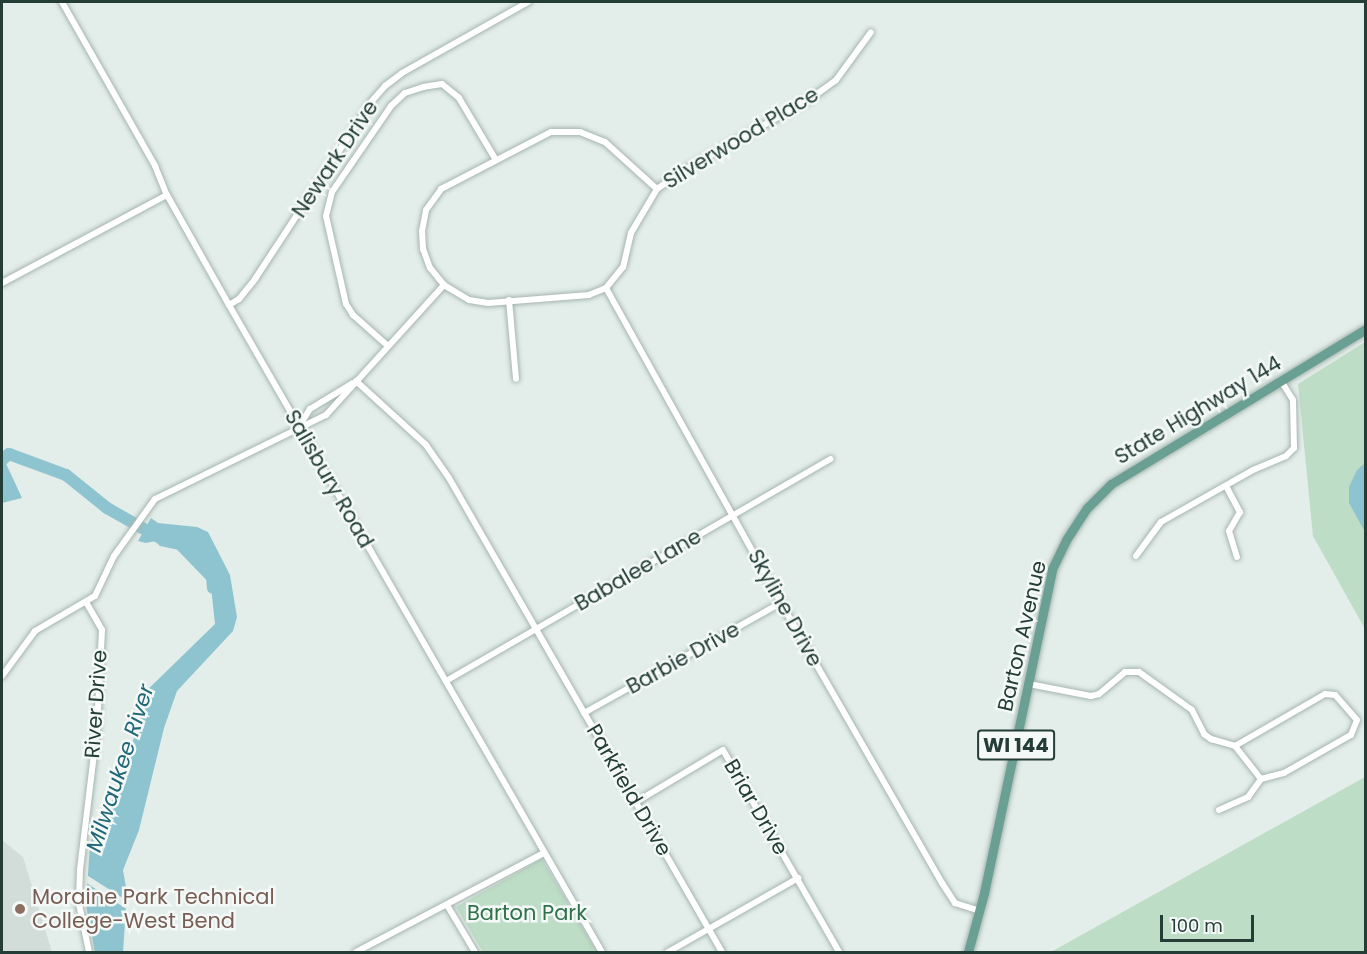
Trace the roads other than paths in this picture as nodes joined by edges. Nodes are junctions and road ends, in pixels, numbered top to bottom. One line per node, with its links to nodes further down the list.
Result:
1 (62, 2): 6 (street, Salisbury Road)
2 (528, 2): 11 (street, Newark Drive)
3 (871, 32): 5 (street, Silverwood Place)
4 (496, 160): 5 (street); 8 (street); 13 (street)
5 (657, 189): 9 (street)
6 (167, 195): 7 (street); 11 (street, Salisbury Road)
7 (2, 283)
8 (444, 285): 10 (street); 13 (street)
9 (606, 288): 10 (street); 20 (street, Skyline Drive)
10 (509, 300): 14 (street)
11 (229, 305): 17 (street, Salisbury Road)
12 (1365, 329): 16 (main road, State Highway 144 / WI 144)
13 (388, 346): 15 (street)
14 (516, 379)
15 (356, 381): 17 (street); 17 (street); 26 (street, Parkfield Drive)
16 (1281, 381): 19 (street); 21 (main road, State Highway 144 / WI 144)
17 (299, 427): 24 (street); 28 (street, Salisbury Road)
18 (831, 459): 20 (street, Babalee Lane)
19 (1226, 486): 22 (street); 23 (street)
20 (734, 515): 25 (street, Skyline Drive); 26 (street, Babalee Lane)
21 (1066, 540): 29 (main road, Barton Avenue / WI 144)
22 (1136, 556)
23 (1237, 557)
24 (86, 602): 27 (street); 40 (street, River Drive)
25 (781, 603): 30 (street, Barbie Drive); 38 (street, Skyline Drive)
26 (535, 628): 28 (street, Babalee Lane); 30 (street, Parkfield Drive)
27 (2, 676)
28 (446, 681): 35 (street, Salisbury Road)
29 (1029, 684): 31 (street); 38 (main road, Barton Avenue / WI 144)
30 (584, 713): 33 (street, Parkfield Drive)
31 (1235, 746): 32 (street); 32 (street)
32 (1260, 779): 34 (street)
33 (636, 802): 36 (street, Briar Drive); 39 (street, Parkfield Drive)
34 (1219, 810)
35 (544, 853): 37 (street); 43 (street, Salisbury Road)
36 (798, 878): 39 (street); 46 (street, Briar Drive)
37 (447, 905): 41 (street); 42 (street)
38 (980, 911): 47 (main road, Barton Avenue / WI 144)
39 (709, 930): 44 (street); 45 (street, Parkfield Drive)
40 (89, 952)
41 (356, 952)
42 (475, 952)
43 (602, 952)
44 (668, 952)
45 (722, 952)
46 (839, 952)
47 (968, 952)

